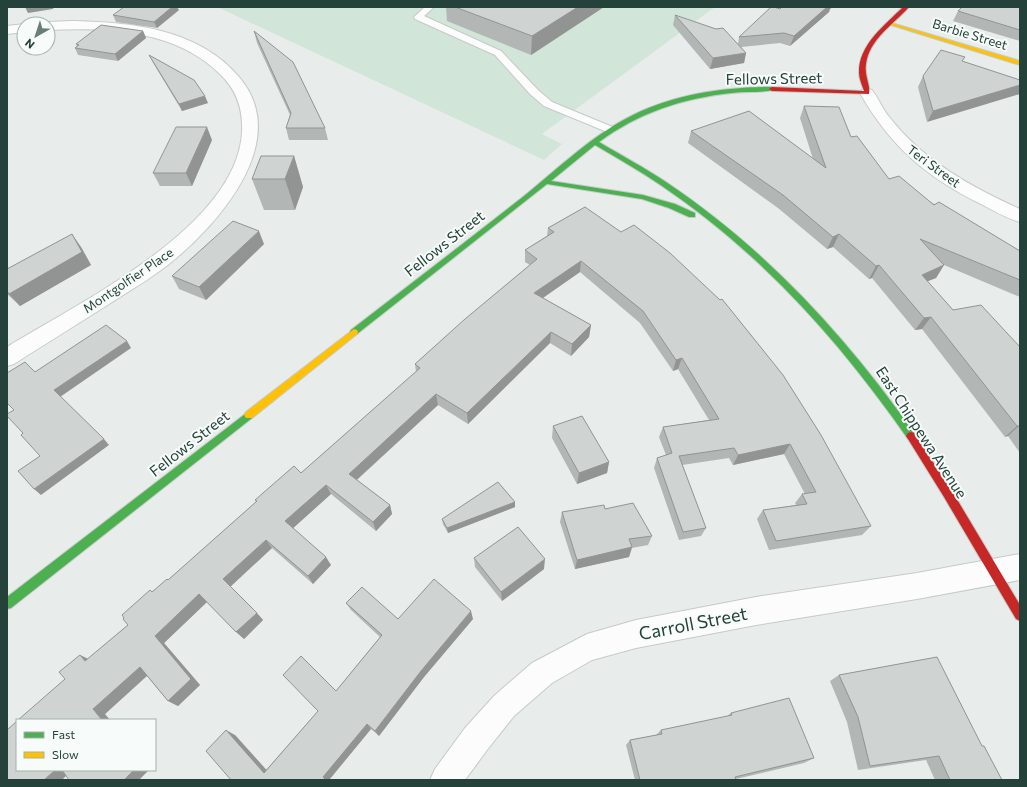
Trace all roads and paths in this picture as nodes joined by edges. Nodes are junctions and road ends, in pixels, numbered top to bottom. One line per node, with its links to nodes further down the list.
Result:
1 (430, 7): 7 (lane)
2 (906, 7): 3 (street)
3 (890, 24): 5 (street, Barbie Street); 6 (street)
4 (56, 26): 12 (street, Montgolfier Place)
5 (1020, 63)
6 (867, 93): 7 (street, Fellows Street); 10 (street, Teri Street)
7 (611, 130): 8 (street, Fellows Street)
8 (594, 142): 9 (street, Fellows Street); 11 (street, East Chippewa Avenue)
9 (546, 182): 11 (street, East Chippewa Avenue); 15 (street, Fellows Street)
10 (1020, 216)
11 (727, 232): 14 (street, East Chippewa Avenue)
12 (7, 358)
13 (1020, 567): 14 (street, Carroll Street)
14 (993, 572): 16 (street, East Chippewa Avenue); 17 (street, Carroll Street)
15 (7, 604)
16 (1020, 616)
17 (446, 780)

